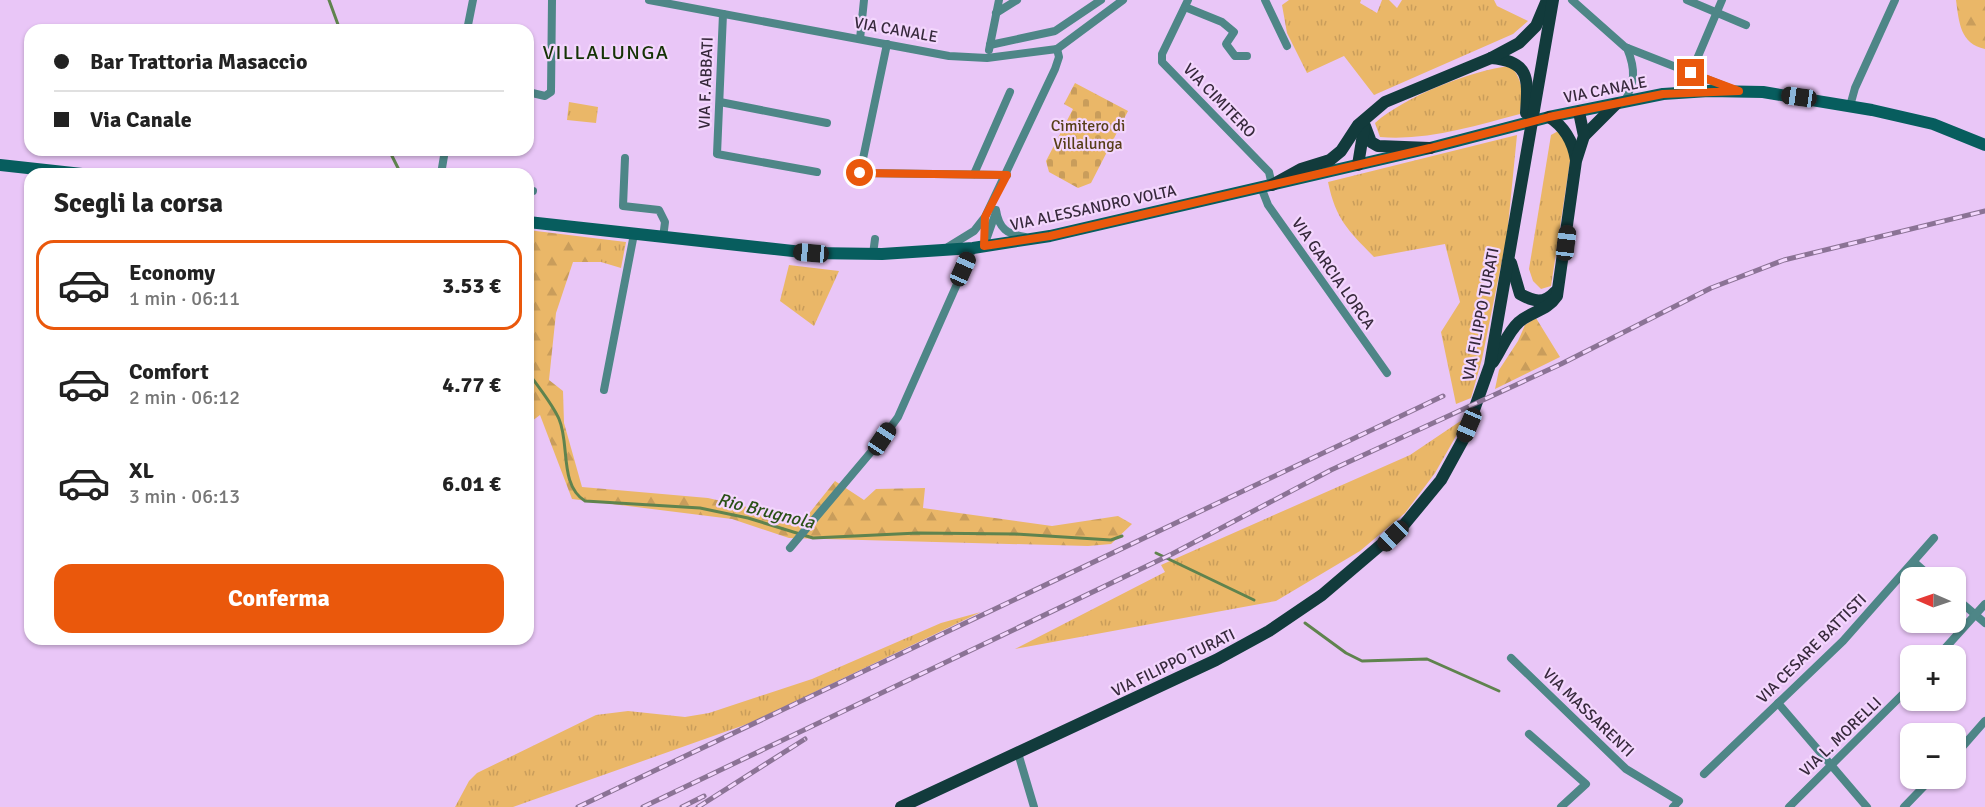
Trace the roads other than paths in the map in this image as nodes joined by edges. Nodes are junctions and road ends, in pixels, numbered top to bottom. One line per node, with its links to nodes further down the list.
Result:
1 (473, 0): 21 (street)
2 (552, 0): 37 (street)
3 (649, 0): 17 (street, VIA CANALE)
4 (864, 0): 23 (street)
5 (999, 0): 18 (street)
6 (1017, 0): 18 (street)
7 (1101, 0): 25 (street)
8 (1123, 0): 28 (street, VIA CANALE)
9 (1265, 0): 26 (street)
10 (1547, 0): 31 (main road)
11 (1553, 0): 48 (main road, VIA FILIPPO TURATI)
12 (1687, 0): 19 (street)
13 (1722, 0): 19 (street)
14 (1895, 0): 40 (street)
15 (1186, 3): 29 (street); 58 (street, VIA CIMITERO)
16 (1575, 3): 27 (street, VIA CANALE)
17 (688, 4): 20 (street, VIA CANALE)
18 (996, 13): 25 (street)
19 (1716, 13): 22 (street); 34 (street)
20 (723, 14): 23 (street, VIA CANALE); 38 (street, VIA F. ABBATI)
21 (468, 24)
22 (1746, 25)
23 (860, 39): 24 (street, VIA CANALE)
24 (887, 44): 30 (street, VIA CANALE); 56 (street)
25 (990, 45): 30 (street)
26 (1287, 46)
27 (1627, 48): 32 (street, VIA CANALE); 33 (street)
28 (1057, 49): 30 (street, VIA CANALE); 57 (street)
29 (1247, 56)
30 (987, 58)
31 (1491, 58): 44 (main road); 48 (main road)
32 (1650, 59): 33 (street); 34 (street, VIA CANALE)
33 (1635, 69): 39 (street)
34 (1691, 73): 35 (street, VIA CANALE)
35 (1739, 91): 39 (main road, VIA CANALE); 40 (main road, VIA CANALE)
36 (1010, 92): 56 (street)
37 (534, 93)
38 (720, 102): 43 (street); 55 (street, VIA F. ABBATI)
39 (1620, 104): 41 (main road, VIA CANALE); 45 (main road)
40 (1850, 106): 46 (main road, VIA CANALE)
41 (1579, 112): 42 (main road, VIA CANALE); 45 (main road); 47 (main road)
42 (1549, 117): 47 (main road); 49 (main road, VIA ALESSANDRO VOLTA)
43 (827, 123)
44 (1359, 130): 49 (main road); 53 (main road); 58 (main road)
45 (1584, 136): 51 (main road)
46 (1985, 145)
47 (1574, 146): 51 (main road)
48 (1527, 147): 70 (main road, VIA FILIPPO TURATI)
49 (1430, 148): 53 (main road, VIA ALESSANDRO VOLTA)
50 (626, 158): 65 (street)
51 (1576, 161): 71 (main road)
52 (0, 165): 54 (main road)
53 (1358, 165): 58 (main road, VIA ALESSANDRO VOLTA)
54 (27, 168)
55 (817, 172)
56 (974, 174): 57 (street)
57 (1007, 175): 59 (street)
58 (1266, 186): 64 (main road, VIA ALESSANDRO VOLTA); 73 (street, VIA GARCIA LORCA)
59 (997, 197): 60 (street); 61 (street)
60 (996, 210): 64 (street); 67 (street)
61 (985, 217): 67 (street); 68 (street)
62 (534, 223): 63 (main road, VIA ALESSANDRO VOLTA)
63 (634, 234): 65 (main road, VIA ALESSANDRO VOLTA); 74 (street)
64 (1050, 236): 67 (main road, VIA ALESSANDRO VOLTA)
65 (663, 237): 69 (main road, VIA ALESSANDRO VOLTA)
66 (875, 239): 69 (street)
67 (978, 247): 68 (main road, VIA ALESSANDRO VOLTA); 76 (street)
68 (941, 251): 69 (main road, VIA ALESSANDRO VOLTA)
69 (873, 254)
70 (1509, 254): 71 (main road); 72 (main road, VIA FILIPPO TURATI)
71 (1560, 286): 72 (main road)
72 (1490, 365): 90 (main road, VIA FILIPPO TURATI)
73 (1388, 373)
74 (604, 390)
75 (1934, 538): 77 (street, VIA CESARE BATTISTI)
76 (790, 548)
77 (1914, 562): 78 (street); 86 (street, VIA CESARE BATTISTI)
78 (1920, 567)
79 (1985, 604): 81 (street)
80 (1966, 606): 81 (street)
81 (1976, 614): 82 (street); 83 (street)
82 (1985, 623)
83 (1948, 645)
84 (1511, 658): 94 (street, VIA MASSARENTI)
85 (1900, 697): 91 (street, VIA L. MORELLI)
86 (1778, 703): 91 (street); 92 (street, VIA CESARE BATTISTI)
87 (1985, 721): 89 (street)
88 (1529, 734): 97 (street)
89 (1966, 743)
90 (1018, 753): 95 (main road, VIA FILIPPO TURATI); 96 (street)
91 (1830, 766): 98 (street, VIA L. MORELLI); 99 (street)
92 (1704, 774)
93 (1921, 789): 100 (street)
94 (1676, 804)
95 (901, 807)
96 (1034, 807)
97 (1561, 807)
98 (1789, 807)
99 (1867, 807)
100 (1904, 807)

